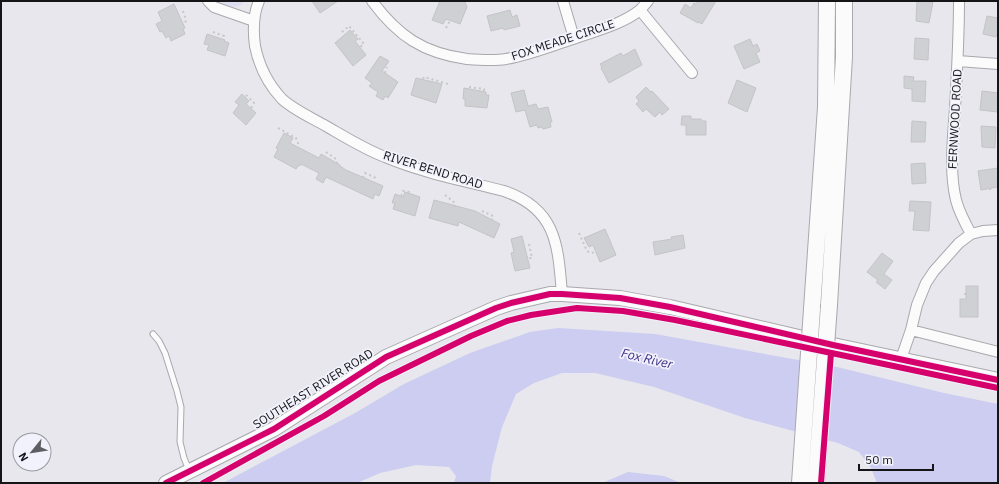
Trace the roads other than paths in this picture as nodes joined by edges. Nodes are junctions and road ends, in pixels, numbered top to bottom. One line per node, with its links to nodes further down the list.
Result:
1 (208, 1): 10 (street)
2 (259, 1): 10 (street, RIVER BEND ROAD)
3 (372, 1): 11 (street, FOX MEADE CIRCLE)
4 (563, 1): 11 (street)
5 (648, 1): 9 (street, FOX MEADE CIRCLE)
6 (827, 1): 25 (main road, bridge)
7 (844, 1): 26 (main road, bridge)
8 (959, 1): 12 (street, FERNWOOD ROAD)
9 (640, 10): 11 (street, FOX MEADE CIRCLE); 14 (street)
10 (254, 21): 17 (street, RIVER BEND ROAD)
11 (574, 38)
12 (958, 61): 13 (street); 16 (street, FERNWOOD ROAD)
13 (998, 64)
14 (692, 73)
15 (998, 230): 16 (street)
16 (971, 234): 18 (street)
17 (562, 294): 21 (street, SOUTHEAST RIVER ROAD); 23 (street, SOUTHEAST RIVER ROAD)
18 (911, 330): 20 (street); 21 (street)
19 (153, 334): 23 (lane)
20 (998, 352)
21 (901, 359): 22 (street, SOUTHEAST RIVER ROAD)
22 (998, 380)
23 (189, 471): 24 (street, SOUTHEAST RIVER ROAD)
24 (166, 483)
25 (800, 483)
26 (816, 483)

